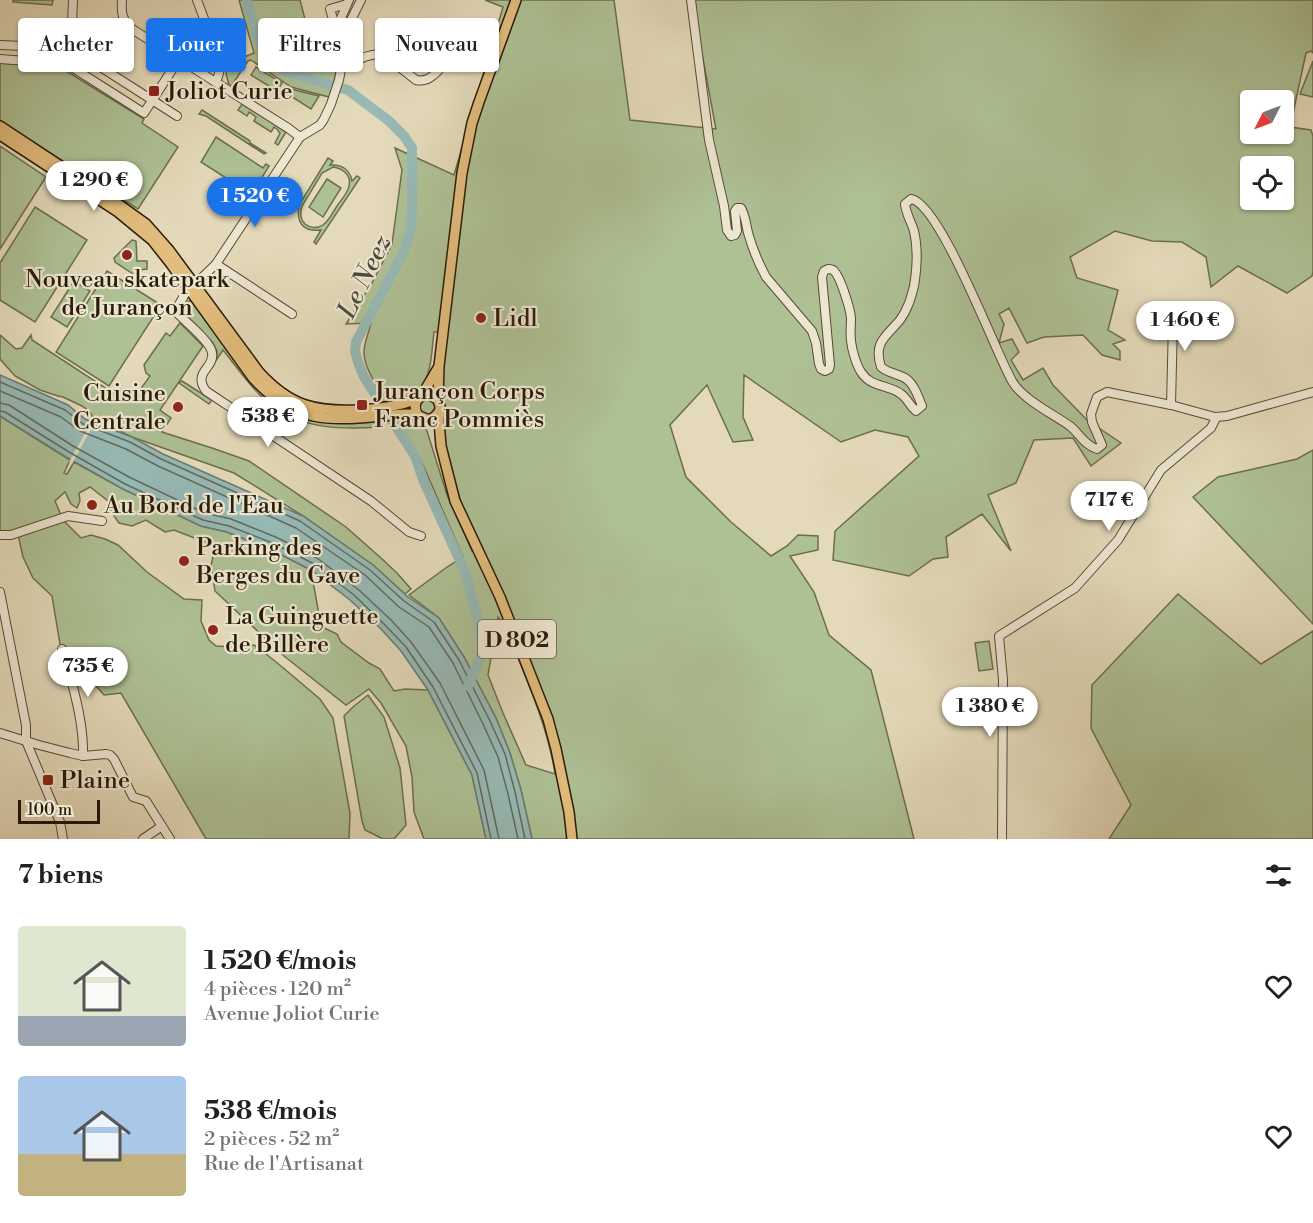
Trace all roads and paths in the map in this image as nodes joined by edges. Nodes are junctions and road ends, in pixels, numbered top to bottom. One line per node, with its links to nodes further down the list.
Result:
1 (73, 0): 8 (street)
2 (122, 0): 12 (street)
3 (197, 0): 24 (street)
4 (361, 0): 11 (street)
5 (516, 0): 34 (main road)
6 (691, 0): 38 (street)
7 (348, 2): 9 (street); 10 (street)
8 (72, 18)
9 (333, 18)
10 (341, 18)
11 (352, 18)
12 (146, 38)
13 (0, 45): 14 (street)
14 (18, 46)
15 (0, 59): 16 (street)
16 (18, 60)
17 (80, 72): 25 (street)
18 (108, 72): 25 (street)
19 (171, 72): 25 (street)
20 (199, 72): 24 (street)
21 (340, 72): 29 (street)
22 (406, 72): 23 (street)
23 (437, 72)
24 (215, 82): 29 (street)
25 (152, 101): 26 (street)
26 (177, 116)
27 (0, 126): 31 (main road)
28 (0, 135): 31 (main road)
29 (300, 137): 30 (street)
30 (216, 264): 31 (street); 33 (street)
31 (192, 287): 39 (main road); 46 (street)
32 (1165, 311): 38 (street)
33 (292, 314)
34 (439, 366): 36 (main road); 37 (main road)
35 (1313, 392): 42 (street)
36 (420, 397): 37 (main road); 39 (main road); 41 (main road)
37 (438, 400): 40 (main road)
38 (1171, 405): 42 (street)
39 (396, 410): 41 (main road)
40 (438, 413): 41 (main road); 43 (main road, D 802)
41 (422, 417): 43 (main road, D 802)
42 (1215, 417): 57 (street)
43 (441, 446): 56 (main road, D 802)
44 (102, 521): 45 (street)
45 (0, 535)
46 (421, 536)
47 (0, 592): 50 (street)
48 (62, 649): 51 (street)
49 (0, 733): 50 (street)
50 (26, 741): 51 (street); 53 (street)
51 (83, 756): 52 (street)
52 (162, 826): 54 (street); 55 (street)
53 (63, 839)
54 (143, 839)
55 (170, 839)
56 (572, 839)
57 (1002, 839)

